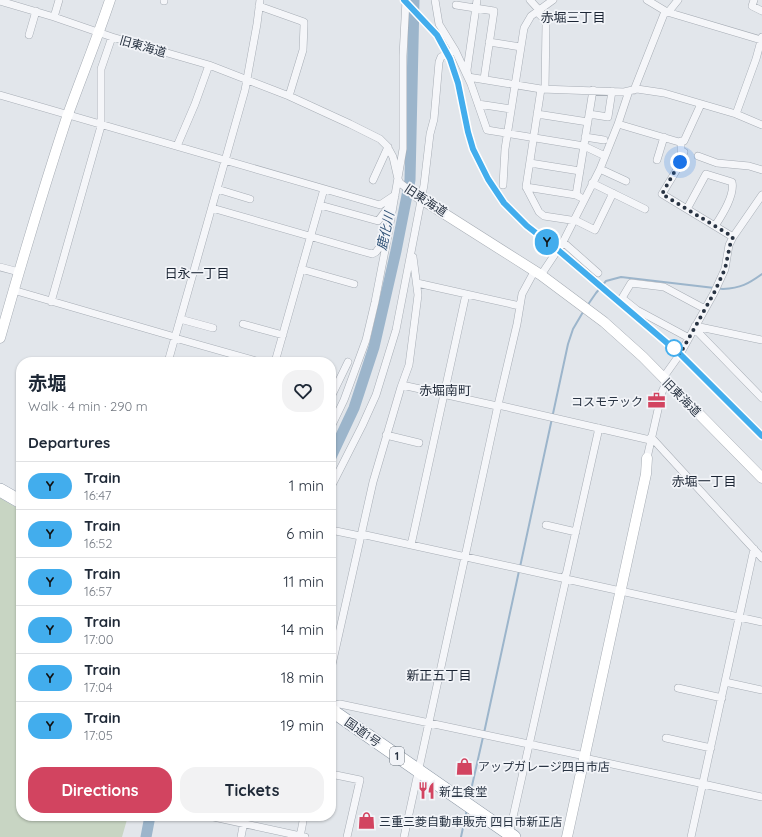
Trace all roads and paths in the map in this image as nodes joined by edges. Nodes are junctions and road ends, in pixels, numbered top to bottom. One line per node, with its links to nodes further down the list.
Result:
1 (59, 0): 18 (street)
2 (110, 0): 19 (street)
3 (406, 0): 65 (street)
4 (435, 0): 25 (street)
5 (530, 0): 15 (street)
6 (553, 0): 15 (street)
7 (646, 0): 17 (street)
8 (678, 0): 17 (street)
9 (754, 0): 16 (street)
10 (0, 1): 14 (street, 旧東海道)
11 (259, 3): 28 (street); 36 (street)
12 (477, 4): 13 (street); 23 (street); 27 (street)
13 (456, 5)
14 (36, 11): 18 (street, 旧東海道); 20 (street)
15 (538, 11): 24 (street); 31 (street)
16 (762, 11)
17 (667, 12): 22 (street); 34 (street)
18 (54, 16): 19 (street, 旧東海道)
19 (99, 32): 21 (street, 旧東海道); 42 (street)
20 (29, 35)
21 (112, 37): 26 (street, 旧東海道); 44 (street)
22 (761, 38): 41 (street)
23 (489, 42): 24 (street); 29 (street)
24 (521, 47): 30 (street)
25 (455, 50): 27 (street); 76 (street)
26 (209, 65): 28 (street, 旧東海道); 53 (street)
27 (468, 77): 29 (street); 37 (street)
28 (247, 79): 36 (street, 旧東海道); 58 (street)
29 (484, 79): 30 (street)
30 (515, 84): 31 (street); 39 (street)
31 (543, 89): 32 (street); 40 (street)
32 (593, 90): 33 (street); 43 (street)
33 (612, 91): 34 (street); 43 (street)
34 (631, 91): 38 (street); 45 (street)
35 (0, 95): 42 (street)
36 (289, 96): 55 (street, 旧東海道)
37 (478, 104): 39 (street); 47 (street)
38 (701, 104): 41 (street); 52 (street)
39 (511, 109): 47 (street)
40 (537, 114): 43 (street); 50 (street)
41 (736, 114): 46 (street)
42 (68, 115): 44 (street); 92 (street)
43 (588, 118): 48 (street)
44 (101, 124): 53 (street); 99 (street)
45 (618, 124): 49 (street); 56 (street)
46 (762, 125)
47 (508, 133): 50 (street); 68 (street)
48 (585, 137): 51 (street); 54 (street)
49 (664, 137): 52 (street); 59 (street)
50 (533, 138): 54 (street); 60 (street)
51 (604, 140)
52 (681, 141): 82 (street)
53 (177, 146): 58 (street)
54 (584, 146): 56 (street); 63 (street)
55 (388, 148): 64 (street); 65 (street, 旧東海道)
56 (605, 156): 61 (street)
57 (698, 156): 62 (street)
58 (225, 160): 70 (street); 71 (street)
59 (657, 160)
60 (530, 163): 63 (street); 69 (street)
61 (600, 169): 66 (street); 67 (street)
62 (762, 170)
63 (580, 171): 73 (street)
64 (373, 180)
65 (399, 181): 75 (street); 76 (street, 旧東海道)
66 (626, 181)
67 (592, 183): 72 (street); 78 (street)
68 (503, 186)
69 (526, 187): 73 (street); 83 (street)
70 (217, 189): 77 (street); 80 (street)
71 (324, 189): 75 (street); 79 (street)
72 (613, 193): 81 (street); 83 (street)
73 (576, 195): 78 (street)
74 (762, 195): 87 (street)
75 (395, 197): 79 (street); 85 (street)
76 (420, 197): 89 (street); 93 (street, 旧東海道)
77 (250, 199)
78 (584, 199): 83 (street)
79 (320, 205): 86 (street)
80 (212, 208): 86 (street); 102 (street)
81 (645, 209)
82 (687, 209): 84 (street); 84 (street)
83 (573, 220): 88 (street)
84 (715, 226): 87 (street)
85 (388, 235): 86 (street); 121 (street)
86 (311, 237): 91 (street)
87 (733, 237): 101 (street)
88 (562, 242): 93 (street); 94 (street)
89 (411, 254): 95 (street); 127 (street)
90 (0, 267): 92 (street)
91 (301, 269): 96 (street); 106 (street)
92 (19, 272): 97 (street)
93 (538, 272): 100 (street); 115 (street, 旧東海道)
94 (598, 274)
95 (417, 283): 98 (street); 117 (street)
96 (354, 284)
97 (14, 290): 99 (street); 107 (street)
98 (466, 294): 100 (street); 118 (street)
99 (52, 302): 108 (street)
100 (520, 306): 120 (street)
101 (705, 309): 104 (street); 109 (street)
102 (180, 319): 105 (street); 108 (street)
103 (243, 324): 106 (street)
104 (694, 327): 109 (street); 110 (street); 119 (street)
105 (213, 328)
106 (283, 336): 113 (street)
107 (0, 338)
108 (175, 338): 111 (street); 112 (street)
109 (689, 338): 115 (street)
110 (762, 340)
111 (169, 357)
112 (242, 357)
113 (277, 357)
114 (348, 362): 116 (street)
115 (665, 379): 124 (street); 128 (street, 旧東海道)
116 (336, 380)
117 (402, 385): 118 (street); 123 (street)
118 (444, 394): 120 (street); 135 (street)
119 (762, 398)
120 (498, 406): 122 (street); 137 (street)
121 (336, 417)
122 (599, 428): 124 (street); 133 (street)
123 (386, 435): 125 (street); 134 (street)
124 (651, 438): 126 (street); 136 (street)
125 (419, 442)
126 (647, 458): 140 (street)
127 (336, 477)
128 (762, 478)
129 (0, 490): 130 (highway)
130 (16, 499)
131 (546, 525): 133 (street)
132 (336, 531): 134 (street)
133 (576, 532): 139 (street)
134 (361, 535): 135 (street); 143 (street)
135 (411, 545): 137 (street)
136 (754, 549): 138 (street); 141 (street)
137 (465, 556): 139 (street); 150 (street)
138 (762, 558)
139 (565, 578): 140 (street); 152 (street)
140 (621, 591): 141 (street); 154 (street)
141 (739, 616): 142 (street); 144 (street)
142 (762, 622)
143 (336, 647)
144 (725, 682): 146 (street); 147 (street)
145 (678, 688): 147 (street)
146 (762, 690)
147 (722, 698): 153 (street)
148 (336, 705): 150 (street)
149 (336, 713): 155 (highway, 国道1号 / 1)
150 (428, 723): 152 (street); 155 (street)
151 (666, 738): 153 (street)
152 (530, 745): 154 (street); 162 (street)
153 (711, 748): 157 (street)
154 (585, 757): 157 (street); 167 (street)
155 (418, 770): 162 (highway, 国道1号 / 1); 166 (street)
156 (336, 775): 165 (street)
157 (703, 784): 158 (street); 168 (street)
158 (762, 797)
159 (244, 821): 163 (street)
160 (247, 821): 164 (street)
161 (304, 821): 164 (street)
162 (511, 835)
163 (241, 837)
164 (302, 837)
165 (347, 837)
166 (404, 837)
167 (567, 837)
168 (691, 837)

